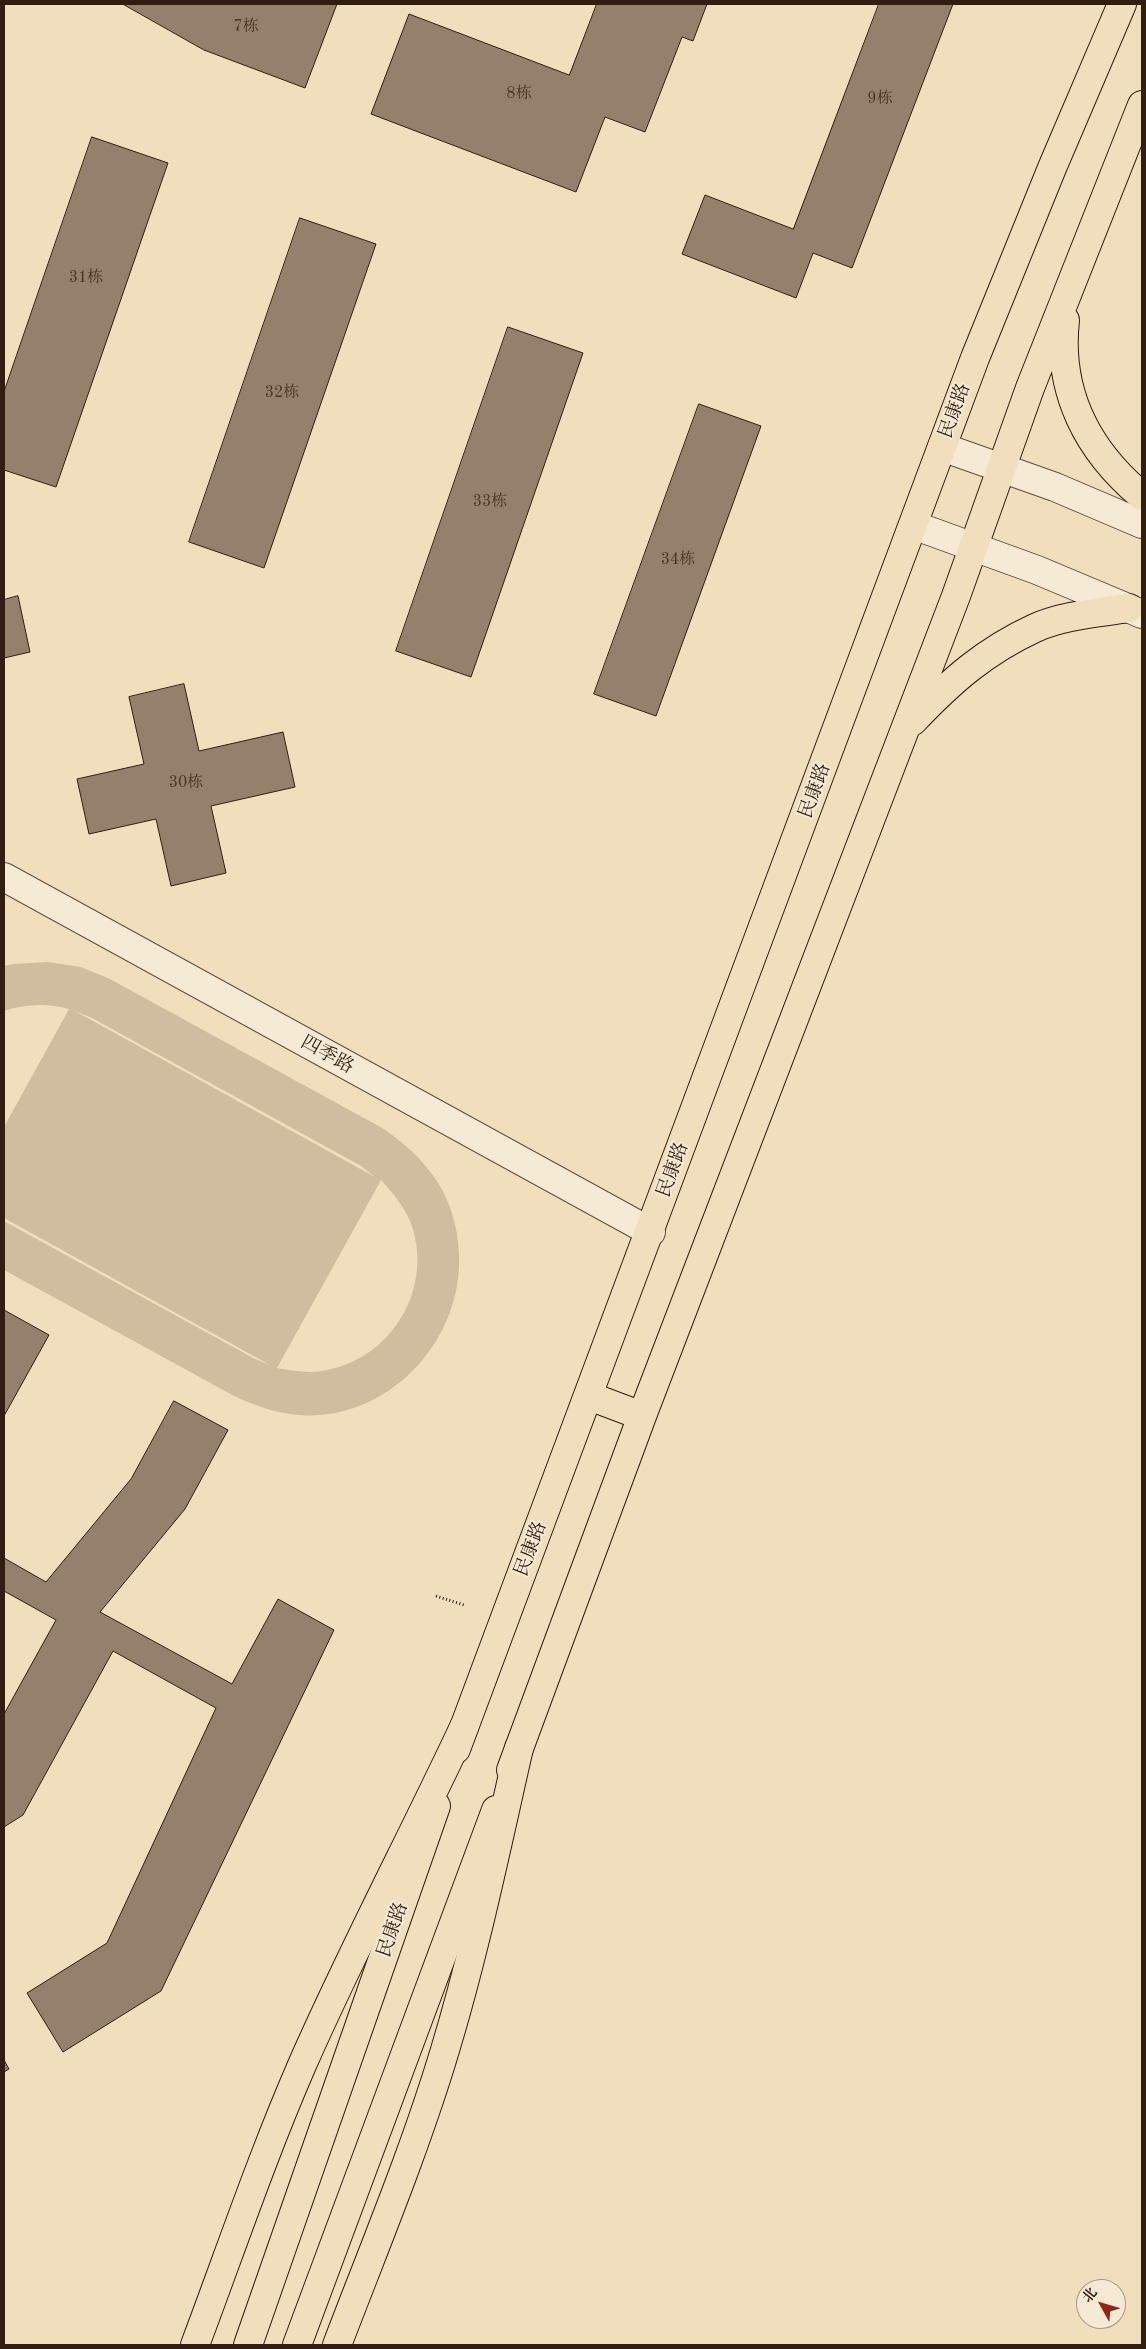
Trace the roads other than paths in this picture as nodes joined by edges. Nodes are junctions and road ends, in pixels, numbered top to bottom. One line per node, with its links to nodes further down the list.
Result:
1 (1122, 4): 4 (main road, 民康路)
2 (1142, 106): 3 (main road)
3 (1068, 293): 5 (main road); 6 (main road)
4 (942, 447): 5 (street); 8 (main road, 民康路)
5 (1002, 466): 7 (street); 9 (main road)
6 (1142, 496)
7 (1142, 524)
8 (913, 525): 9 (street); 13 (main road, 民康路)
9 (974, 546): 10 (street); 11 (main road)
10 (1136, 611): 11 (main road)
11 (905, 729): 15 (main road)
12 (4, 877): 13 (street, 四季路)
13 (651, 1232): 14 (main road, 民康路)
14 (589, 1396): 15 (main road); 16 (main road, 民康路)
15 (642, 1416): 17 (main road)
16 (464, 1727): 18 (main road); 19 (main road, 民康路)
17 (519, 1748): 20 (main road); 21 (main road)
18 (195, 2345)
19 (248, 2345)
20 (297, 2345)
21 (337, 2345)

